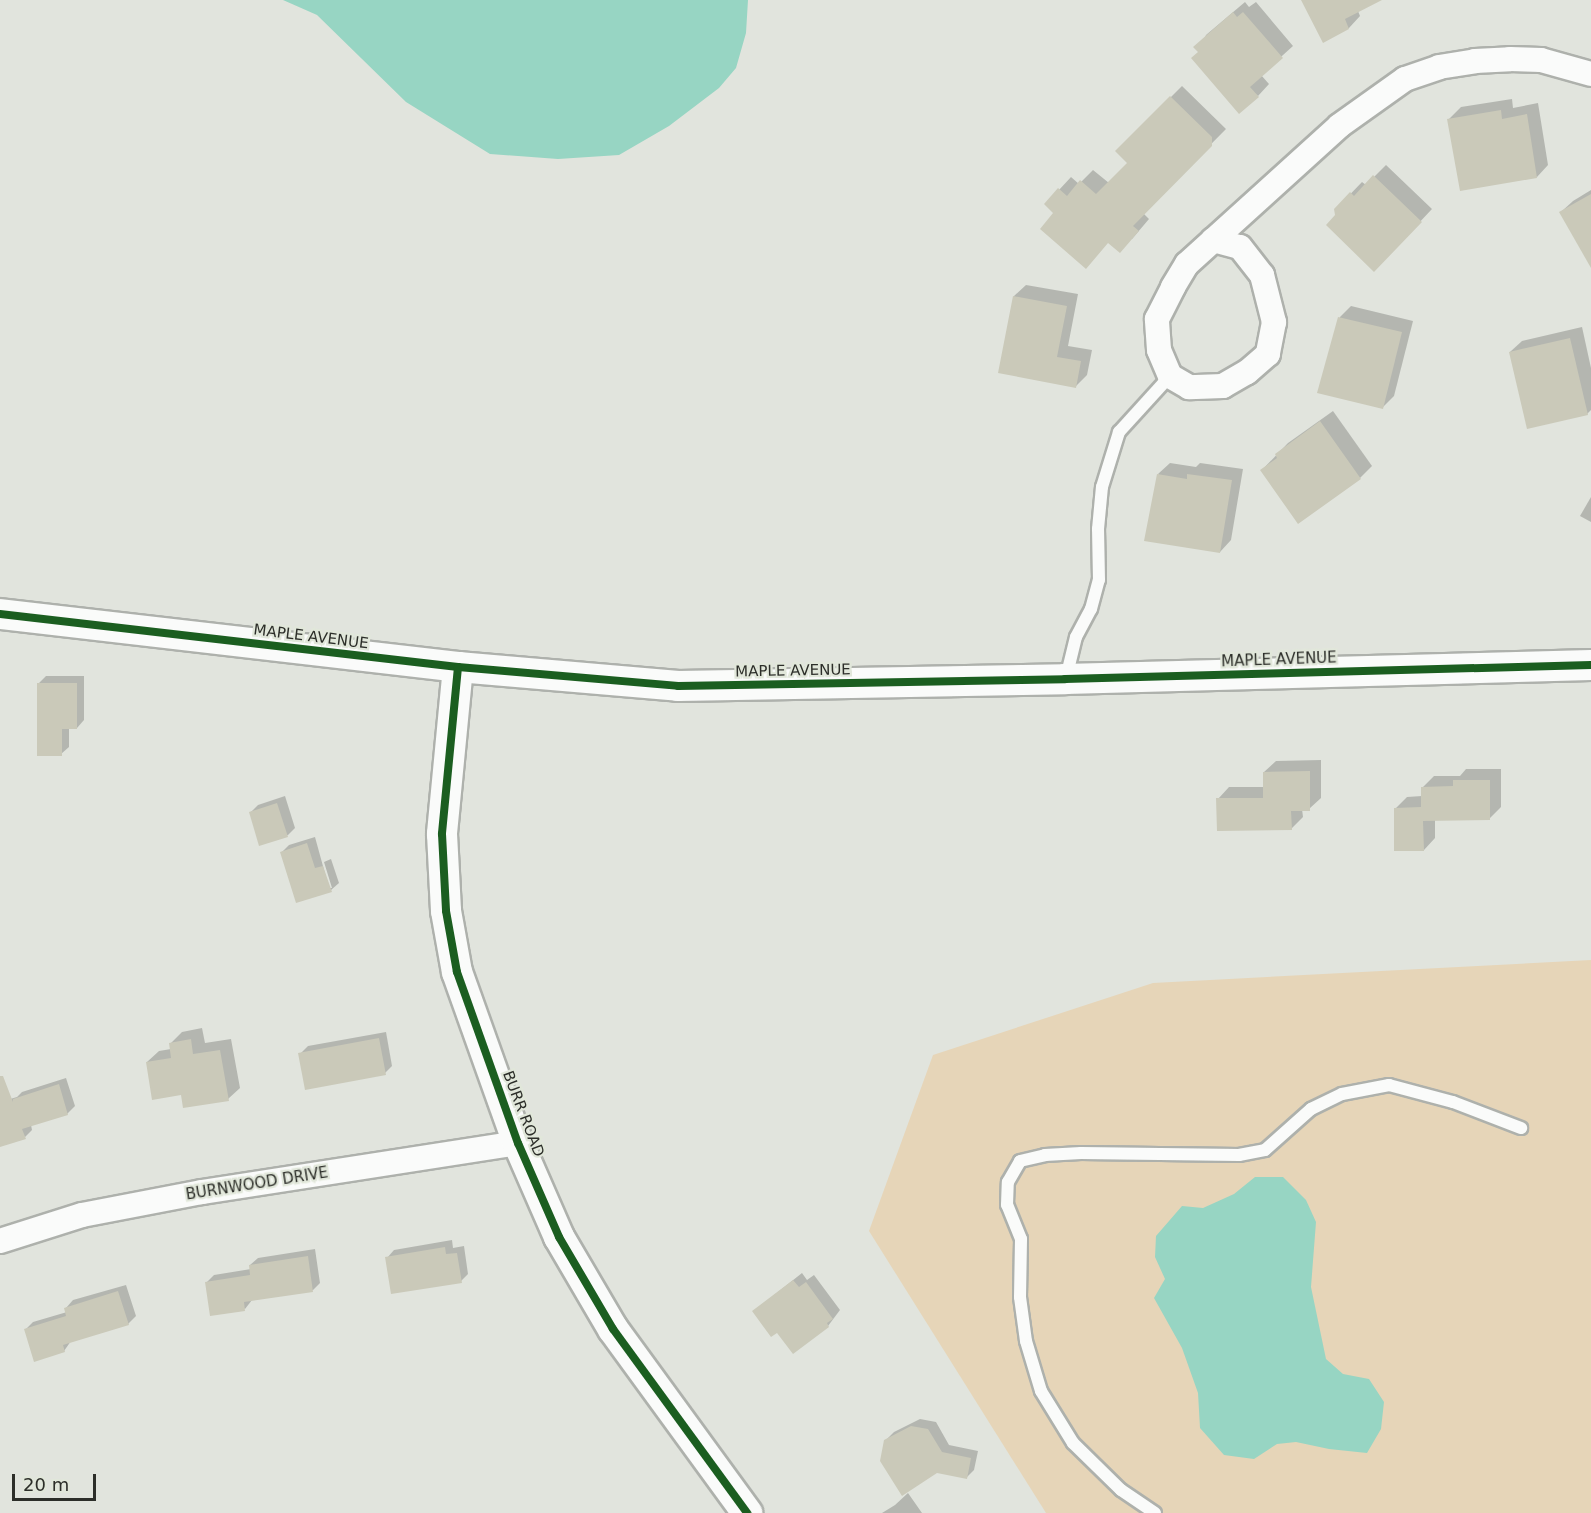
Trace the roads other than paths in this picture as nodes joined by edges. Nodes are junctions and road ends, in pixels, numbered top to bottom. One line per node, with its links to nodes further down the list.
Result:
1 (1591, 74): 2 (street)
2 (1213, 240): 3 (street); 3 (street)
3 (1170, 376): 7 (lane)
4 (0, 614): 6 (street, MAPLE AVENUE)
5 (1591, 665): 7 (street, MAPLE AVENUE)
6 (458, 667): 7 (street, MAPLE AVENUE); 9 (street, BURR ROAD)
7 (1065, 680)
8 (1521, 1128): 12 (lane)
9 (518, 1143): 10 (street, BURNWOOD DRIVE); 11 (street, BURR ROAD)
10 (0, 1241)
11 (747, 1513)
12 (1155, 1513)

